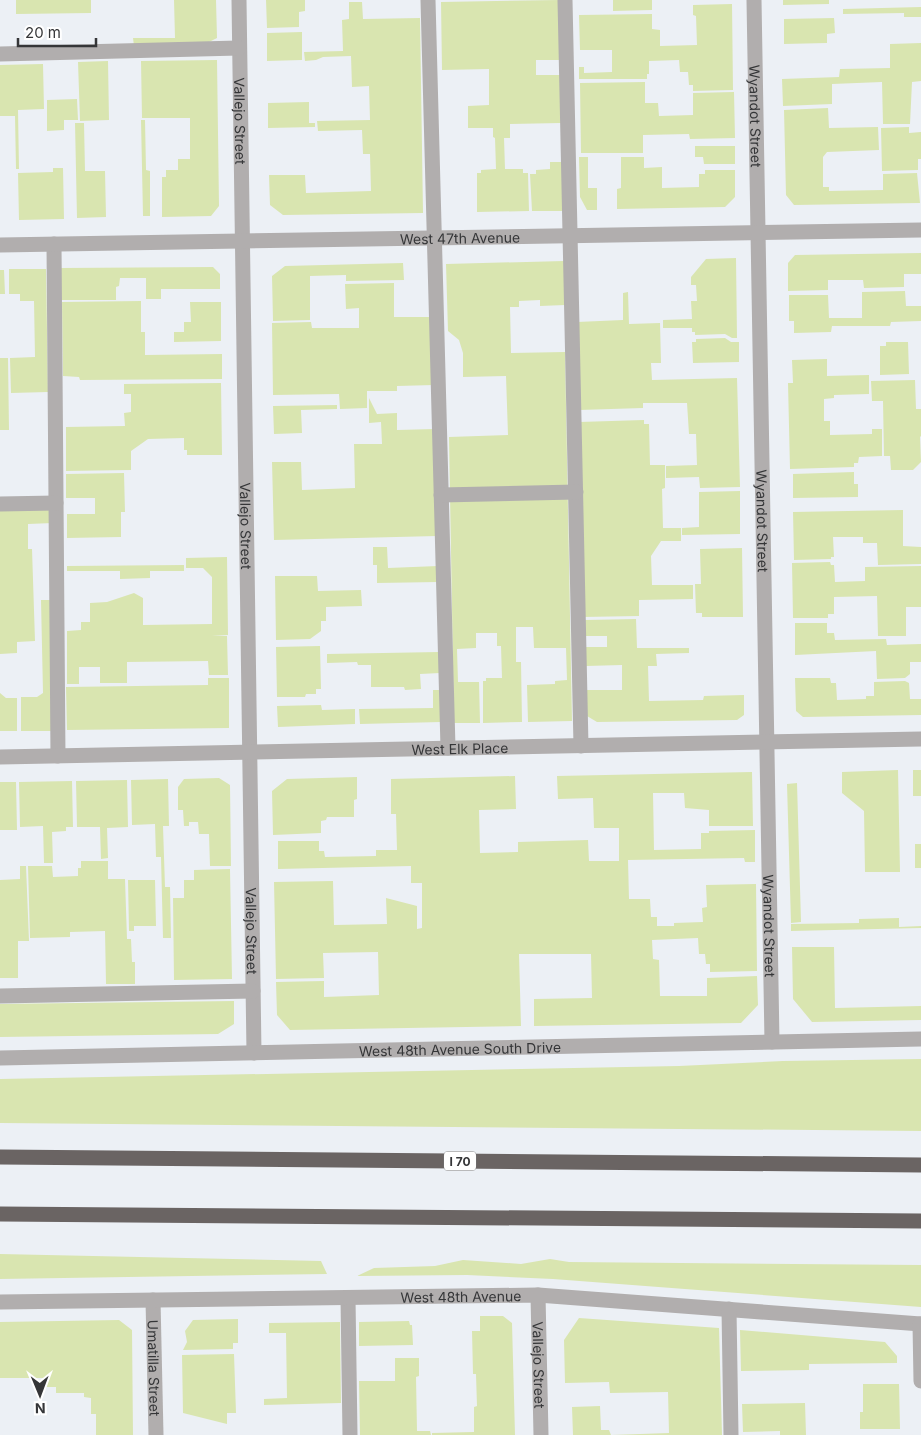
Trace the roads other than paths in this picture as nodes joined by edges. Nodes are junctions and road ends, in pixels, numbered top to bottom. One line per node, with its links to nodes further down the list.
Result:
1 (238, 0): 5 (street, Vallejo Street)
2 (428, 0): 10 (street)
3 (565, 0): 9 (street)
4 (754, 0): 8 (street, Wyandot Street)
5 (239, 48): 6 (street); 11 (street, Vallejo Street)
6 (0, 54)
7 (921, 230): 8 (street, West 47th Avenue)
8 (758, 232): 9 (street, West 47th Avenue); 19 (street, Wyandot Street)
9 (570, 235): 10 (street, West 47th Avenue); 14 (street)
10 (434, 238): 11 (street, West 47th Avenue); 15 (street)
11 (242, 241): 12 (street, West 47th Avenue); 22 (street, Vallejo Street)
12 (54, 244): 13 (street, West 47th Avenue); 16 (street)
13 (0, 245)
14 (576, 492): 15 (street); 20 (street)
15 (441, 495): 21 (street)
16 (56, 503): 17 (street); 23 (street)
17 (0, 504)
18 (921, 739): 19 (street, West Elk Place)
19 (767, 742): 20 (street, West Elk Place); 28 (street, Wyandot Street)
20 (581, 746): 21 (street, West Elk Place)
21 (448, 748): 22 (street, West Elk Place)
22 (250, 752): 23 (street, West Elk Place); 25 (street, Vallejo Street)
23 (58, 756): 24 (street, West Elk Place)
24 (0, 757)
25 (254, 992): 26 (street); 29 (street, Vallejo Street)
26 (0, 996)
27 (921, 1039): 28 (street, West 48th Avenue South Drive)
28 (772, 1042): 29 (street, West 48th Avenue South Drive)
29 (254, 1053): 30 (street, West 48th Avenue South Drive)
30 (0, 1058)
31 (0, 1157): 32 (highway, I 70)
32 (921, 1164)
33 (0, 1214): 34 (highway)
34 (921, 1221)
35 (538, 1295): 36 (street, West 48th Avenue); 39 (street, West 48th Avenue); 44 (street, Vallejo Street)
36 (348, 1298): 37 (street, West 48th Avenue); 43 (street)
37 (153, 1300): 38 (street, West 48th Avenue); 42 (street, Umatilla Street)
38 (0, 1302)
39 (729, 1309): 40 (street, West 48th Avenue); 45 (street)
40 (920, 1324): 41 (street)
41 (921, 1381)
42 (156, 1435)
43 (350, 1435)
44 (540, 1435)
45 (731, 1435)

